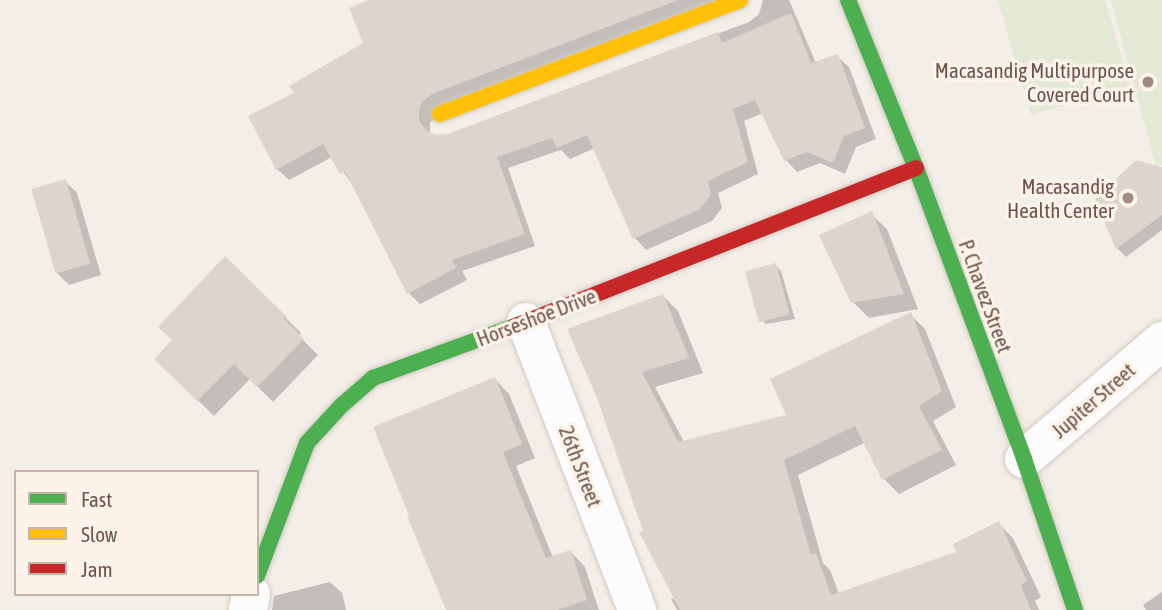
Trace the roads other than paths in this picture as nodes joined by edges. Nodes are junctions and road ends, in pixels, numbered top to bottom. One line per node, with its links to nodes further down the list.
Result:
1 (740, 0): 3 (street)
2 (848, 0): 4 (street, P. Chavez Street)
3 (440, 114)
4 (916, 168): 5 (street, Horseshoe Drive); 7 (street, P. Chavez Street)
5 (526, 322): 8 (street, Horseshoe Drive); 9 (street, 26th Street)
6 (1162, 341): 7 (street, Jupiter Street)
7 (1024, 459): 10 (street, P. Chavez Street)
8 (259, 571)
9 (637, 610)
10 (1075, 610)

